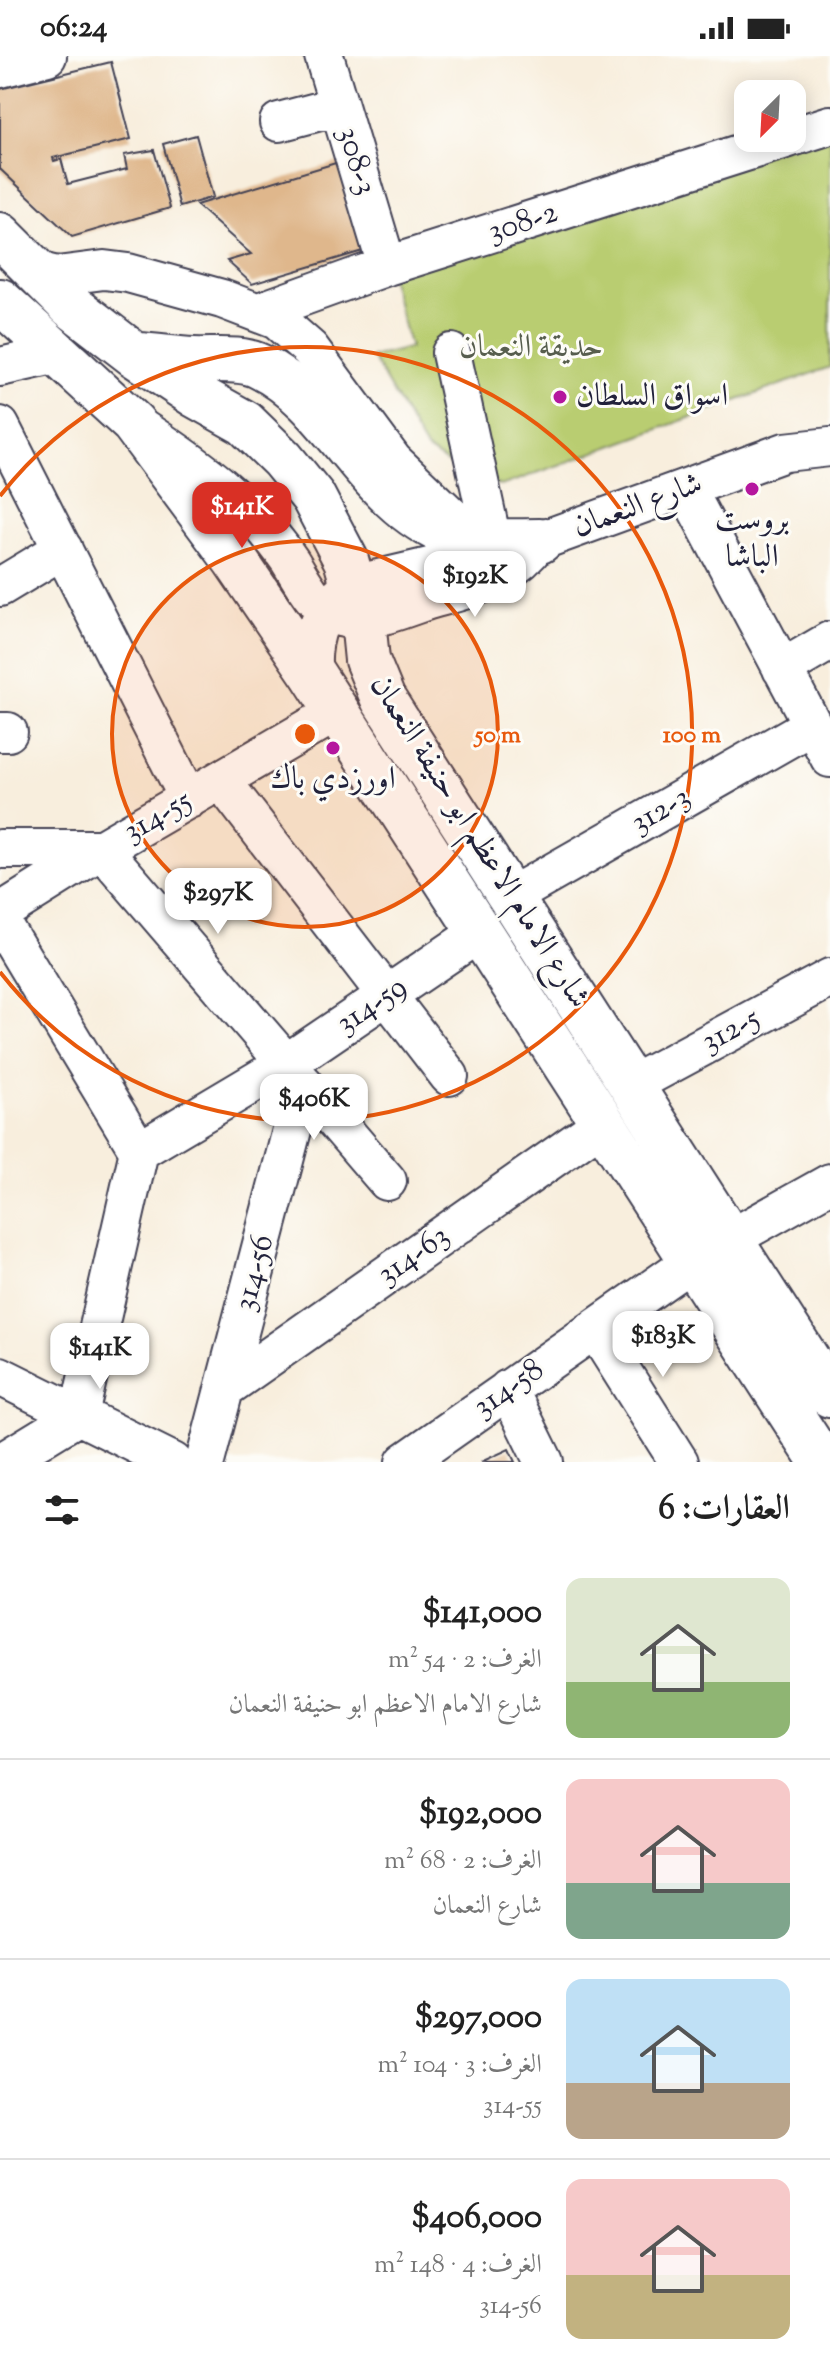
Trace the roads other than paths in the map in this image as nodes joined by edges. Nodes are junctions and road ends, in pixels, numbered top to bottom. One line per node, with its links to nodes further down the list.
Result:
1 (47, 56): 3 (street)
2 (324, 56): 4 (street, 308-3)
3 (0, 68)
4 (339, 106): 5 (street); 10 (street, 308-3)
5 (279, 122)
6 (830, 125): 7 (street, 308-2)
7 (806, 133)
8 (746, 152): 10 (street, 308-2)
9 (0, 235): 11 (main road, شارع الامام الاعظم ابو حنيفة النعمان)
10 (387, 266): 13 (street, 308-2)
11 (36, 271): 13 (street); 16 (main road, شارع الامام الاعظم ابو حنيفة النعمان)
12 (0, 301): 15 (main road, شارع الامام الاعظم ابو حنيفة النعمان)
13 (259, 312): 24 (street)
14 (451, 353): 24 (street)
15 (58, 354): 17 (street); 18 (main road, شارع الامام الاعظم ابو حنيفة النعمان)
16 (135, 355): 24 (main road); 28 (main road, شارع الامام الاعظم ابو حنيفة النعمان)
17 (0, 367)
18 (133, 423): 28 (street); 31 (main road, شارع الامام الاعظم ابو حنيفة النعمان)
19 (830, 425): 22 (street, شارع النعمان)
20 (0, 426): 26 (street)
21 (830, 447): 22 (street, شارع النعمان)
22 (785, 452): 23 (street, شارع النعمان)
23 (686, 488): 25 (street, شارع النعمان); 30 (street)
24 (492, 541): 25 (main road)
25 (540, 541): 28 (street, شارع النعمان)
26 (63, 549): 27 (street); 35 (street)
27 (0, 587)
28 (347, 605): 31 (street); 38 (main road, شارع الامام الاعظم ابو حنيفة النعمان)
29 (830, 641): 30 (street)
30 (782, 669): 33 (street)
31 (312, 673): 41 (main road, شارع الامام الاعظم ابو حنيفة النعمان)
32 (318, 723): 35 (street, 314-55)
33 (812, 725): 34 (street); 38 (street, 312-3)
34 (830, 758)
35 (205, 789): 37 (street, 314-55); 43 (street)
36 (0, 849): 37 (street)
37 (102, 849): 39 (street, 314-55); 44 (street)
38 (510, 897): 46 (main road, شارع الامام الاعظم ابو حنيفة النعمان)
39 (0, 913)
40 (0, 921): 48 (street)
41 (480, 932): 43 (street, 314-59); 47 (main road, شارع الامام الاعظم ابو حنيفة النعمان)
42 (830, 978): 46 (street, 312-5)
43 (387, 996): 44 (street, 314-59); 45 (street)
44 (296, 1074): 48 (street, 314-59); 49 (street); 55 (street, 314-56)
45 (449, 1076)
46 (631, 1085): 51 (main road, شارع الامام الاعظم ابو حنيفة النعمان)
47 (603, 1123): 52 (main road, شارع الامام الاعظم ابو حنيفة النعمان); 55 (street, 314-63)
48 (139, 1151): 58 (street)
49 (387, 1181)
50 (830, 1183): 51 (street)
51 (730, 1239): 57 (main road, شارع الامام الاعظم ابو حنيفة النعمان)
52 (692, 1261): 53 (street, 314-58); 65 (main road, شارع الامام الاعظم ابو حنيفة النعمان)
53 (595, 1329): 56 (street, 314-58); 64 (street)
54 (0, 1376): 58 (street)
55 (224, 1389): 61 (street, 314-56)
56 (508, 1389): 62 (street, 314-58); 63 (street)
57 (830, 1395)
58 (79, 1415): 59 (street); 60 (street)
59 (2, 1462)
60 (173, 1462)
61 (205, 1462)
62 (405, 1462)
63 (544, 1462)
64 (679, 1462)
65 (822, 1462)

